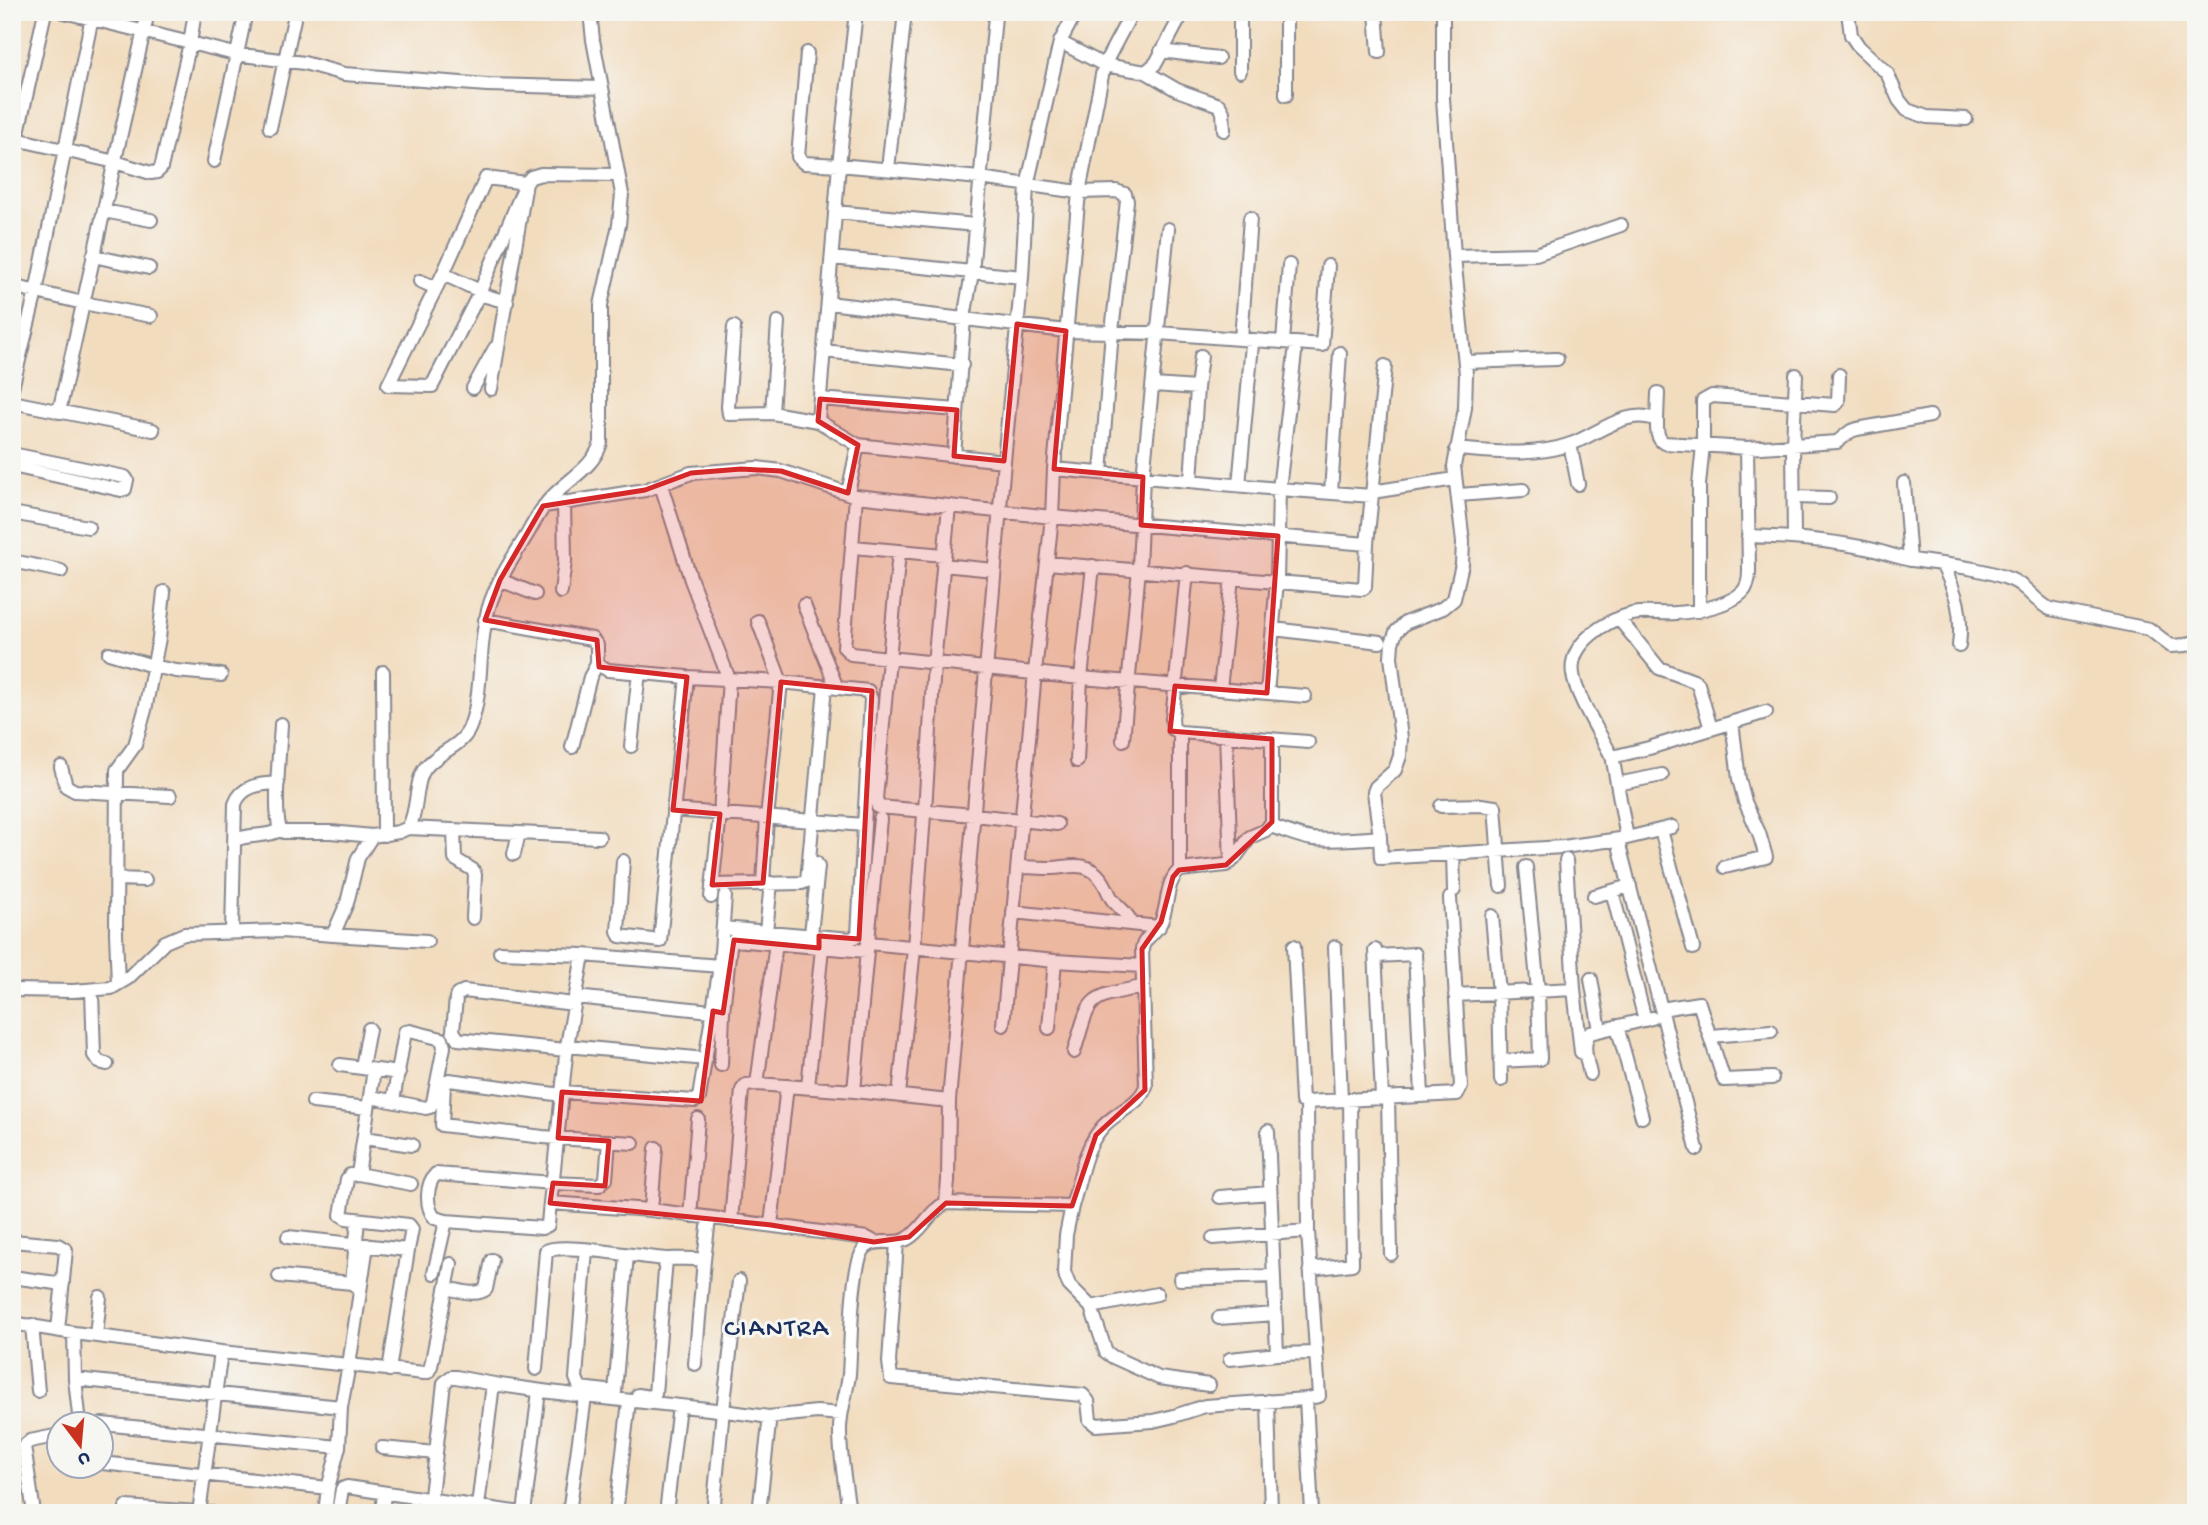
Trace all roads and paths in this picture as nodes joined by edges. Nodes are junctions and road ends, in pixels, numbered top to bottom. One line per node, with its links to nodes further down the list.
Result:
1 (45, 12): 37 (street)
2 (64, 12): 17 (street)
3 (148, 12): 20 (street)
4 (195, 12): 22 (street)
5 (246, 12): 26 (street)
6 (590, 12): 32 (street)
7 (856, 12): 42 (street)
8 (905, 12): 43 (street)
9 (1076, 12): 21 (street)
10 (1132, 12): 29 (street)
11 (1183, 12): 23 (street)
12 (1240, 12): 30 (street)
13 (1286, 12): 33 (street)
14 (1376, 12): 24 (street)
15 (1443, 12): 57 (street)
16 (1848, 12): 34 (street)
17 (93, 15): 20 (street); 38 (street)
18 (995, 16): 45 (street)
19 (294, 19): 28 (street)
20 (144, 31): 22 (street); 41 (street)
21 (1060, 42): 29 (street); 47 (street)
22 (190, 43): 26 (street); 41 (street)
23 (1161, 51): 27 (street); 31 (street)
24 (1380, 52)
25 (807, 53): 42 (street)
26 (235, 54): 28 (street); 40 (street)
27 (1217, 58)
28 (285, 61): 32 (street); 35 (street)
29 (1104, 65): 31 (street); 48 (street)
30 (1240, 71)
31 (1146, 72): 36 (street)
32 (603, 88): 44 (street)
33 (1286, 95)
34 (1966, 119)
35 (270, 128)
36 (1224, 130)
37 (14, 139): 38 (street); 39 (street)
38 (65, 151): 41 (street); 68 (street)
39 (12, 159)
40 (214, 161)
41 (115, 162): 49 (street)
42 (839, 165): 43 (street); 50 (street)
43 (888, 169): 45 (street)
44 (618, 175): 46 (street); 138 (street)
45 (980, 178): 47 (street); 53 (street)
46 (526, 183): 63 (street); 69 (street); 70 (street)
47 (1027, 186): 48 (street); 64 (street)
48 (1079, 192): 78 (street); 79 (street)
49 (104, 211): 52 (street); 56 (street)
50 (835, 212): 53 (street); 58 (street)
51 (1250, 218): 82 (street)
52 (151, 220)
53 (976, 225): 62 (street)
54 (1621, 225): 57 (street)
55 (1168, 229): 80 (street)
56 (93, 256): 61 (street); 71 (street)
57 (1454, 256): 89 (street)
58 (832, 258): 62 (street); 72 (street)
59 (1289, 265): 83 (street)
60 (1328, 266): 83 (street)
61 (149, 268)
62 (972, 272): 64 (street); 74 (street)
63 (443, 274): 67 (street); 69 (street)
64 (1022, 277): 76 (street)
65 (420, 281): 67 (street)
66 (12, 286): 68 (street)
67 (436, 288): 69 (street)
68 (36, 292): 71 (street); 95 (street)
69 (479, 292): 70 (street)
70 (507, 302): 81 (street)
71 (82, 303): 73 (street); 104 (street)
72 (828, 303): 74 (street); 84 (street)
73 (152, 316)
74 (964, 318): 76 (street); 90 (street)
75 (778, 322): 105 (street)
76 (1017, 324): 78 (street); 118 (street)
77 (734, 327): 105 (street)
78 (1066, 331): 79 (street); 120 (street)
79 (1112, 331): 80 (street); 121 (street)
80 (1159, 333): 82 (street); 94 (street)
81 (501, 337): 96 (street); 98 (street)
82 (1246, 342): 83 (street); 128 (street)
83 (1283, 342)
84 (822, 351): 90 (street); 100 (street)
85 (1295, 353): 129 (street)
86 (1340, 353): 131 (street)
87 (1201, 356): 97 (street)
88 (1557, 359): 89 (street)
89 (1465, 362): 115 (street)
90 (961, 365): 103 (street)
91 (1385, 366): 132 (street)
92 (1796, 375): 101 (street)
93 (1839, 375): 101 (street)
94 (1154, 384): 97 (street); 122 (street)
95 (12, 388)
96 (473, 388)
97 (1197, 388): 124 (street)
98 (492, 389)
99 (1658, 393): 107 (street)
100 (820, 399): 103 (street); 108 (street)
101 (1795, 401): 111 (street); 113 (street)
102 (12, 402): 104 (street)
103 (957, 410): 117 (street)
104 (59, 412): 109 (street)
105 (772, 414): 108 (street)
106 (1930, 416): 111 (street)
107 (1657, 420): 110 (street); 113 (street)
108 (818, 421): 112 (street)
109 (153, 430)
110 (1570, 444): 115 (street); 126 (street)
111 (1793, 444): 114 (street); 135 (street)
112 (858, 445): 117 (street); 133 (street)
113 (1703, 445): 114 (street); 168 (street)
114 (1747, 448): 146 (street)
115 (1456, 449): 123 (street)
116 (12, 454): 119 (street)
117 (954, 456): 118 (street)
118 (1004, 461): 140 (street)
119 (12, 466)
120 (1054, 469): 121 (street); 142 (street)
121 (1101, 473): 122 (street)
122 (1143, 477): 124 (street); 143 (street)
123 (1455, 479): 132 (street); 134 (street)
124 (1191, 481): 128 (street)
125 (1904, 483): 152 (street)
126 (1578, 484)
127 (661, 485): 133 (street); 137 (street); 188 (street)
128 (1239, 485): 129 (street)
129 (1279, 489): 131 (street); 145 (street)
130 (1523, 491): 134 (street)
131 (1331, 493): 132 (street)
132 (1372, 494): 148 (street)
133 (852, 495): 139 (street); 149 (street)
134 (1459, 495): 233 (street)
135 (1794, 497): 136 (street); 147 (street)
136 (1829, 498)
137 (564, 502): 138 (street); 165 (street)
138 (543, 506): 162 (street)
139 (949, 506): 140 (street); 151 (street)
140 (1000, 512): 142 (street); 158 (street)
141 (12, 513): 144 (street)
142 (1052, 517): 143 (street); 154 (street)
143 (1141, 525): 145 (street); 157 (street)
144 (88, 527)
145 (1278, 536): 148 (street); 163 (street)
146 (1748, 536): 147 (street); 168 (street)
147 (1794, 537): 152 (street)
148 (1367, 544): 163 (street)
149 (853, 547): 150 (street); 177 (street)
150 (899, 552): 151 (street); 177 (street)
151 (944, 560): 158 (street); 179 (street)
152 (1910, 560): 155 (street)
153 (12, 561): 159 (street)
154 (1047, 563): 156 (street); 184 (street)
155 (1942, 564): 173 (street); 175 (street)
156 (1093, 566): 157 (street); 187 (street)
157 (1139, 569): 160 (street); 190 (street)
158 (994, 570): 181 (street)
159 (61, 571)
160 (1187, 573): 161 (street); 191 (street)
161 (1232, 578): 163 (street); 193 (street)
162 (500, 580): 166 (street); 170 (street)
163 (1277, 581): 172 (street)
164 (164, 592): 180 (street)
165 (561, 592)
166 (536, 594)
167 (804, 605): 192 (street)
168 (1699, 611): 169 (street)
169 (1619, 619): 199 (street); 199 (street)
170 (485, 620): 178 (street); 227 (street)
171 (758, 621): 189 (street)
172 (1274, 629): 174 (street); 194 (street)
173 (2196, 640)
174 (1380, 642)
175 (1959, 646)
176 (109, 653): 180 (street)
177 (890, 659): 179 (street); 217 (street)
178 (597, 664): 183 (street); 206 (street)
179 (934, 664): 181 (street); 217 (street)
180 (153, 666): 185 (street); 213 (street)
181 (986, 667): 184 (street); 219 (street)
182 (383, 672): 231 (street)
183 (639, 672): 186 (street); 205 (street)
184 (1035, 672): 187 (street); 222 (street)
185 (221, 675)
186 (687, 677): 188 (street); 216 (street)
187 (1082, 678): 190 (street); 207 (street)
188 (729, 679): 189 (street); 218 (street)
189 (782, 682): 192 (street); 220 (street)
190 (1129, 682): 191 (street); 202 (street)
191 (1175, 686): 193 (street); 200 (street)
192 (831, 688): 223 (street); 225 (street)
193 (1220, 689): 194 (street)
194 (1267, 693): 195 (street)
195 (1305, 696)
196 (1766, 712): 197 (street)
197 (1732, 722): 199 (street); 245 (street)
198 (281, 724): 211 (street)
199 (1711, 729)
200 (1180, 732): 201 (street); 246 (street)
201 (1226, 735): 203 (street); 241 (street)
202 (1123, 740)
203 (1272, 740): 204 (street); 226 (street)
204 (1308, 742)
205 (631, 746)
206 (572, 747)
207 (1077, 761)
208 (1613, 761): 212 (street)
209 (61, 767): 213 (street)
210 (1662, 775): 212 (street)
211 (278, 783): 228 (street); 235 (street)
212 (1617, 784): 234 (street)
213 (116, 793): 214 (street); 247 (street)
214 (170, 796)
215 (1441, 806): 236 (street)
216 (673, 810): 218 (street); 239 (street)
217 (924, 813): 219 (street); 270 (street)
218 (720, 814): 220 (street); 249 (street)
219 (974, 815): 222 (street); 273 (street)
220 (767, 818): 223 (street); 249 (street)
221 (880, 818): 268 (street)
222 (1022, 820): 224 (street); 243 (street)
223 (814, 821): 225 (street); 242 (street)
224 (1057, 824)
225 (864, 825): 265 (street)
226 (1270, 826): 233 (street); 241 (street)
227 (408, 828): 229 (street); 231 (street)
228 (280, 830): 231 (street); 235 (street)
229 (454, 831): 230 (street); 257 (street)
230 (519, 833): 232 (street); 238 (street)
231 (378, 836): 263 (street)
232 (599, 837)
233 (1380, 837): 237 (street)
234 (1623, 839): 236 (street); 251 (street); 271 (street)
235 (235, 840): 262 (street)
236 (1498, 850): 237 (street); 250 (street)
237 (1453, 853): 287 (street)
238 (514, 854)
239 (623, 860)
240 (1566, 860): 282 (street)
241 (1231, 862): 246 (street)
242 (810, 863): 249 (street); 265 (street)
243 (1018, 867): 255 (street); 258 (street)
244 (1526, 867): 285 (street)
245 (1725, 867)
246 (1180, 870): 259 (street)
247 (117, 879): 248 (street); 280 (street)
248 (145, 880)
249 (767, 883): 261 (street)
250 (1501, 886)
251 (1630, 886): 252 (street); 290 (street)
252 (1612, 891): 254 (street); 291 (street)
253 (725, 896): 260 (street)
254 (1594, 896)
255 (1013, 912): 258 (street); 275 (street)
256 (1492, 916): 286 (street)
257 (473, 918)
258 (1132, 924): 259 (street)
259 (1159, 927): 278 (street)
260 (723, 928): 261 (street); 277 (street)
261 (766, 931): 265 (street)
262 (232, 932): 263 (street); 280 (street)
263 (333, 935): 264 (street)
264 (427, 941)
265 (818, 941): 266 (street); 268 (street); 314 (street)
266 (776, 943): 289 (street); 312 (street)
267 (1294, 946): 325 (street)
268 (868, 947): 270 (street); 315 (street)
269 (1335, 947): 320 (street)
270 (914, 948): 273 (street); 317 (street)
271 (1693, 948)
272 (500, 952): 274 (street)
273 (962, 953): 275 (street); 322 (street)
274 (583, 956): 277 (street); 288 (street)
275 (1008, 956): 276 (street); 292 (street)
276 (1055, 961): 278 (street); 294 (street)
277 (720, 966): 289 (street)
278 (1142, 966): 281 (street)
279 (1591, 979): 296 (street)
280 (118, 984): 284 (street)
281 (1142, 987): 300 (street); 343 (street)
282 (1574, 989): 285 (street); 301 (street)
283 (12, 990): 284 (street)
284 (92, 991): 304 (street)
285 (1538, 991): 286 (street); 303 (street)
286 (1499, 993): 287 (street); 303 (street)
287 (1455, 995): 318 (street)
288 (575, 1000): 289 (street); 299 (street); 299 (street)
289 (718, 1012): 302 (street); 306 (street)
290 (1662, 1012): 291 (street); 298 (street); 335 (street)
291 (1645, 1020): 293 (street)
292 (1003, 1025)
293 (1617, 1026): 296 (street); 326 (street)
294 (1049, 1028)
295 (369, 1029): 307 (street)
296 (1600, 1030): 309 (street)
297 (1771, 1031): 298 (street)
298 (1711, 1037): 310 (street)
299 (567, 1048): 302 (street); 316 (street)
300 (1074, 1052)
301 (1581, 1052)
302 (706, 1059): 316 (street)
303 (1500, 1061): 311 (street)
304 (107, 1064)
305 (340, 1065): 307 (street)
306 (721, 1065)
307 (368, 1069): 308 (street); 324 (street)
308 (399, 1073): 321 (street); 321 (street)
309 (1590, 1074)
310 (1772, 1078)
311 (1501, 1080)
312 (757, 1084): 313 (street); 349 (street)
313 (787, 1086): 314 (street); 350 (street)
314 (808, 1087): 315 (street)
315 (855, 1091): 317 (street)
316 (562, 1094): 330 (street); 330 (street)
317 (900, 1096): 322 (street)
318 (1422, 1096): 319 (street); 319 (street)
319 (1385, 1097): 320 (street); 361 (street)
320 (1345, 1099): 325 (street); 367 (street)
321 (393, 1101): 324 (street)
322 (949, 1101): 342 (street)
323 (313, 1102): 324 (street)
324 (369, 1102): 329 (street)
325 (1307, 1102): 351 (street)
326 (1642, 1116)
327 (698, 1119): 345 (street)
328 (1268, 1131): 339 (street)
329 (365, 1138): 333 (street); 336 (street)
330 (558, 1138): 331 (street); 337 (street)
331 (609, 1141): 332 (street); 337 (street)
332 (633, 1143)
333 (412, 1146)
334 (656, 1147): 344 (street)
335 (1697, 1149)
336 (358, 1174): 338 (street); 347 (street)
337 (553, 1183): 341 (street); 348 (street)
338 (411, 1184)
339 (1270, 1193): 340 (street); 352 (street)
340 (1220, 1197)
341 (550, 1203): 344 (street); 348 (street)
342 (946, 1203): 343 (street); 357 (street)
343 (1072, 1206): 379 (street)
344 (651, 1210): 345 (street)
345 (690, 1216): 346 (street)
346 (709, 1219): 349 (street); 365 (street)
347 (358, 1220): 358 (street); 359 (street)
348 (446, 1221): 368 (street)
349 (731, 1221): 350 (street)
350 (771, 1225): 356 (street)
351 (1308, 1231): 352 (street); 367 (street)
352 (1273, 1233): 354 (street); 370 (street)
353 (288, 1237): 358 (street)
354 (1213, 1238)
355 (12, 1241): 374 (street)
356 (874, 1242): 357 (street); 410 (street)
357 (897, 1242): 405 (street)
358 (361, 1244): 359 (street); 375 (street)
359 (408, 1250): 394 (street)
360 (586, 1250): 362 (street); 393 (street); 400 (street)
361 (1391, 1254)
362 (627, 1255): 363 (street); 400 (street)
363 (666, 1259): 365 (street); 400 (street)
364 (492, 1260): 376 (street)
365 (704, 1260): 391 (street)
366 (451, 1264): 376 (street)
367 (1310, 1269): 388 (street)
368 (434, 1273)
369 (279, 1276): 375 (street)
370 (1274, 1276): 372 (street); 380 (street)
371 (12, 1277): 374 (street)
372 (1180, 1279)
373 (739, 1282): 409 (street)
374 (63, 1284): 384 (street)
375 (356, 1287): 392 (street)
376 (446, 1288): 394 (street)
377 (1157, 1294): 379 (street)
378 (100, 1297): 386 (street)
379 (1091, 1307): 397 (street)
380 (1275, 1314): 381 (street); 389 (street)
381 (1219, 1318)
382 (12, 1322): 383 (street)
383 (32, 1325): 384 (street); 398 (street)
384 (58, 1330): 385 (street)
385 (74, 1333): 386 (street); 395 (street)
386 (96, 1336): 387 (street)
387 (221, 1352): 392 (street); 401 (street)
388 (1316, 1353): 389 (street); 403 (street)
389 (1277, 1354): 390 (street)
390 (1230, 1359)
391 (695, 1364)
392 (349, 1365): 394 (street); 407 (street)
393 (536, 1369)
394 (389, 1370)
395 (75, 1379): 401 (street); 408 (street)
396 (493, 1384): 399 (street); 417 (street); 423 (street)
397 (1209, 1384)
398 (38, 1391)
399 (538, 1391): 402 (street); 430 (street)
400 (615, 1392)
401 (216, 1394): 407 (street); 413 (street)
402 (584, 1397): 404 (street); 431 (street)
403 (1306, 1399): 405 (street); 438 (street)
404 (629, 1401): 406 (street); 432 (street)
405 (1268, 1401): 437 (street)
406 (679, 1406): 409 (street); 433 (street)
407 (341, 1407): 415 (street)
408 (82, 1410)
409 (723, 1410): 411 (street); 434 (street)
410 (841, 1414): 411 (street); 436 (street)
411 (768, 1417): 435 (street)
412 (116, 1426): 413 (street)
413 (211, 1436): 415 (street); 419 (street)
414 (46, 1438): 426 (street)
415 (340, 1447): 420 (street)
416 (382, 1448): 417 (street)
417 (436, 1453): 422 (street)
418 (116, 1465): 419 (street)
419 (206, 1475): 420 (street); 425 (street)
420 (328, 1488): 427 (street)
421 (384, 1494): 422 (street); 428 (street); 429 (street)
422 (430, 1506): 423 (street)
423 (478, 1506): 430 (street)
424 (125, 1507): 425 (street)
425 (204, 1512)
426 (34, 1513)
427 (325, 1513)
428 (338, 1513)
429 (382, 1513)
430 (522, 1513)
431 (569, 1513)
432 (616, 1513)
433 (666, 1513)
434 (713, 1513)
435 (760, 1513)
436 (849, 1513)
437 (1271, 1513)
438 (1312, 1513)

